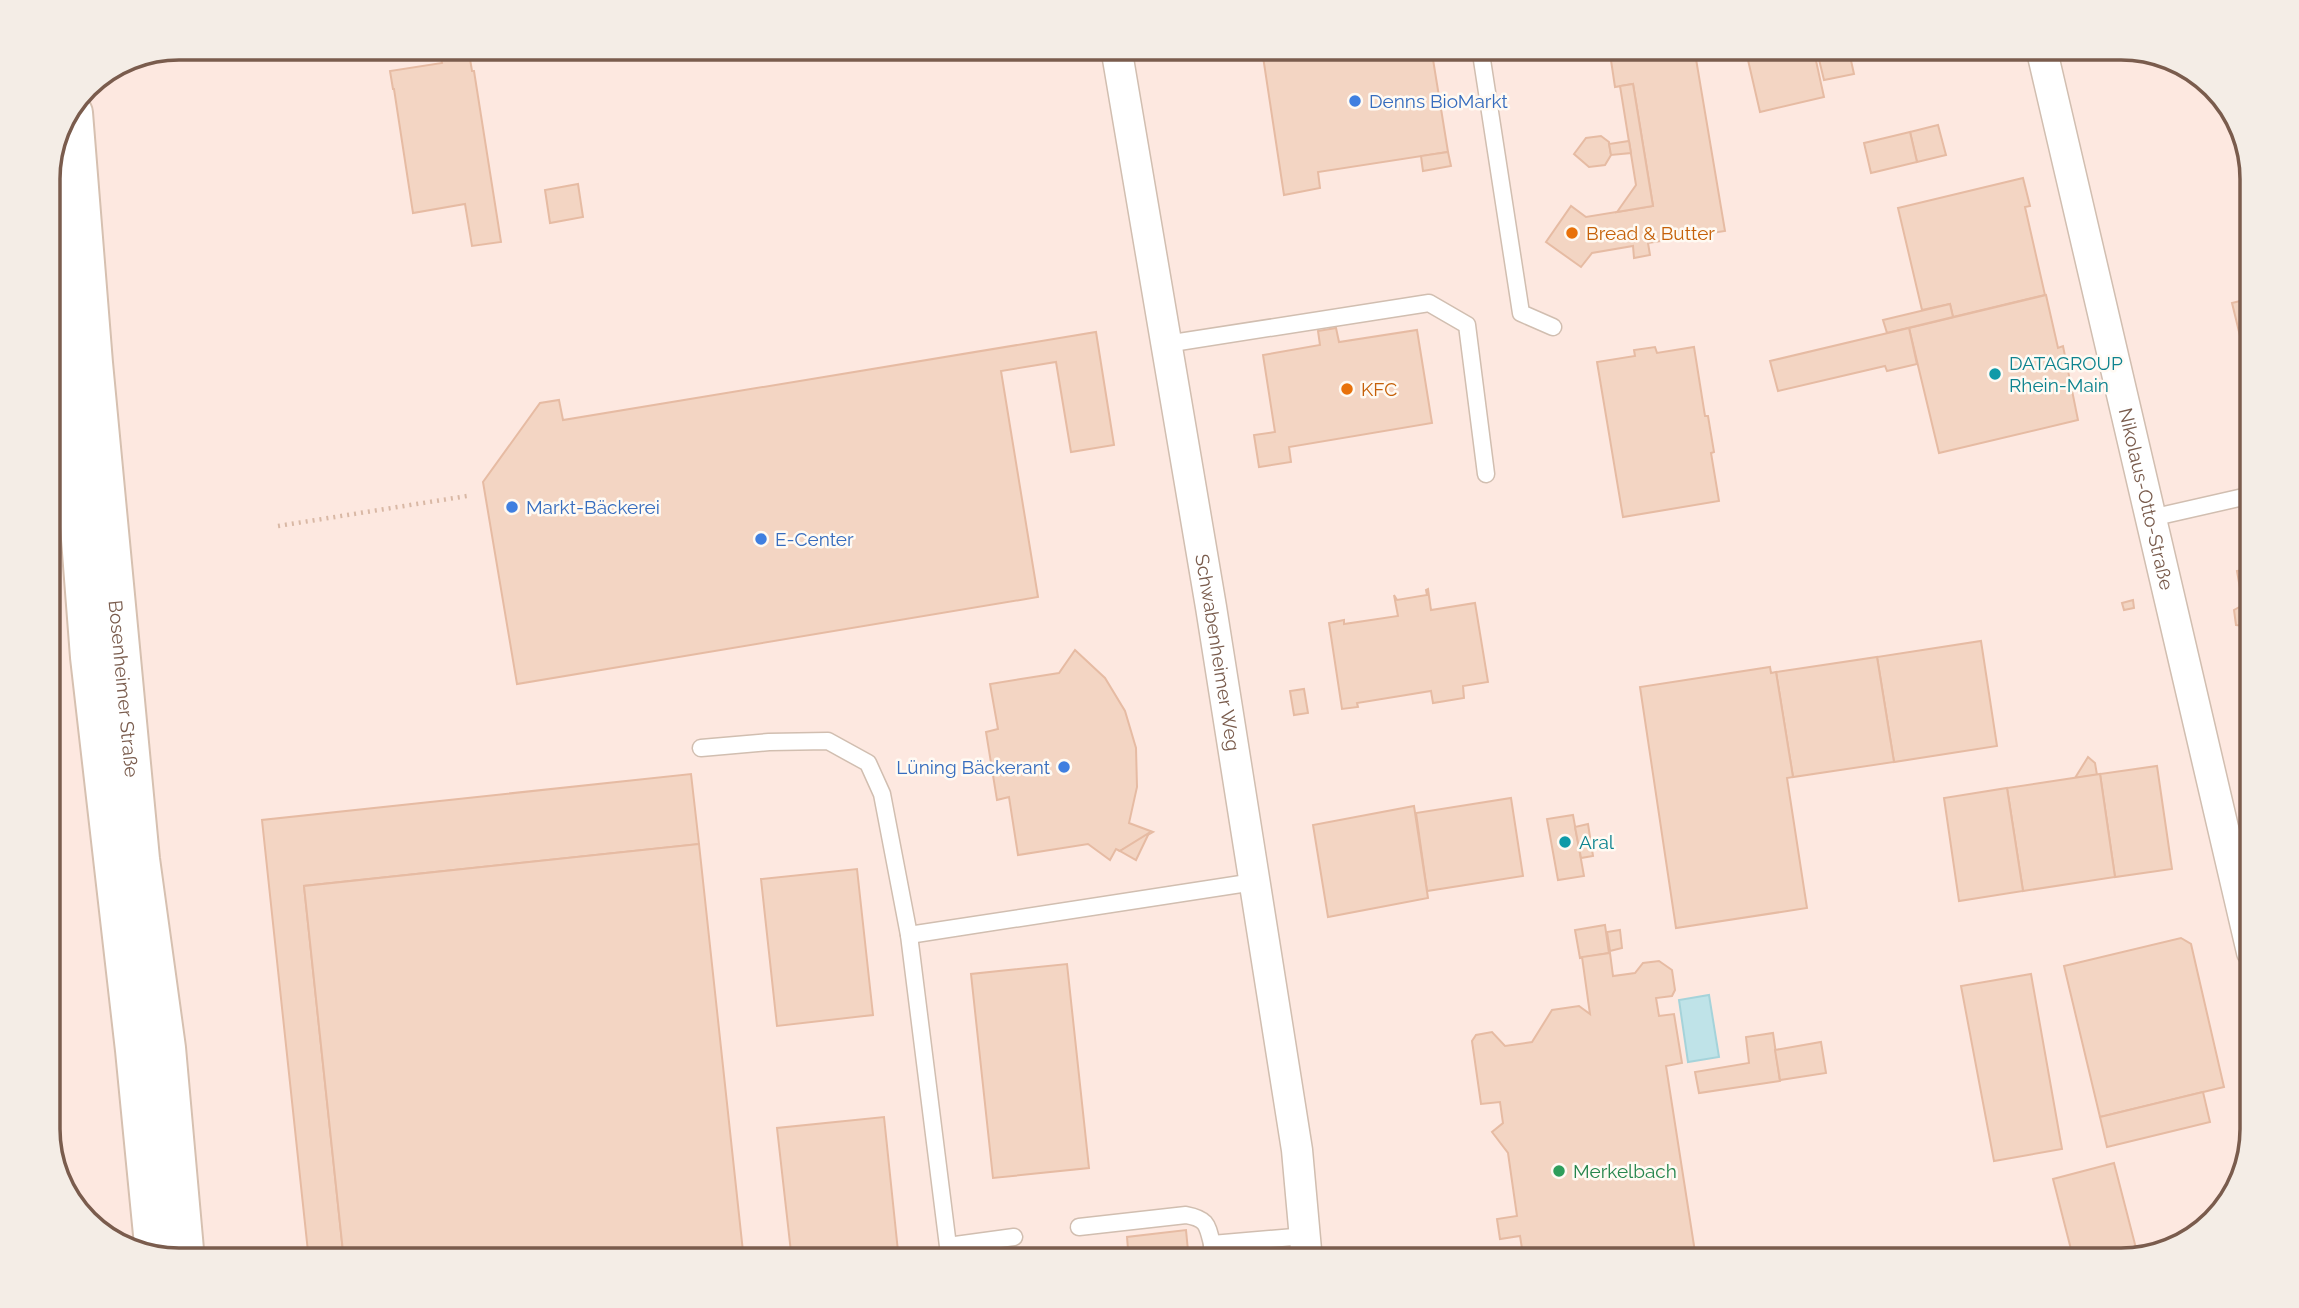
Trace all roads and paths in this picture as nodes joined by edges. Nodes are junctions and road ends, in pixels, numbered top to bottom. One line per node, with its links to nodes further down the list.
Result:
1 (1118, 60): 7 (street, Schwabenheimer Weg)
2 (1482, 60): 6 (lane)
3 (2044, 60): 11 (street, Nikolaus-Otto-Straße)
4 (74, 124): 21 (street, Bosenheimer Straße)
5 (60, 296): 20 (street, Bosenheimer Straße)
6 (1553, 327)
7 (1166, 344): 8 (lane); 14 (street, Schwabenheimer Weg)
8 (1486, 474)
9 (467, 496): 12 (path)
10 (2239, 498): 11 (lane)
11 (2151, 518): 15 (street, Nikolaus-Otto-Straße)
12 (278, 526)
13 (702, 748): 16 (lane)
14 (1254, 882): 16 (lane); 25 (street, Schwabenheimer Weg)
15 (2240, 899)
16 (909, 935): 22 (lane)
17 (1079, 1227): 19 (lane)
18 (1014, 1237): 23 (lane)
19 (1212, 1244): 24 (lane); 25 (lane)
20 (154, 1245)
21 (184, 1248)
22 (949, 1248)
23 (973, 1248)
24 (1212, 1248)
25 (1306, 1248)

